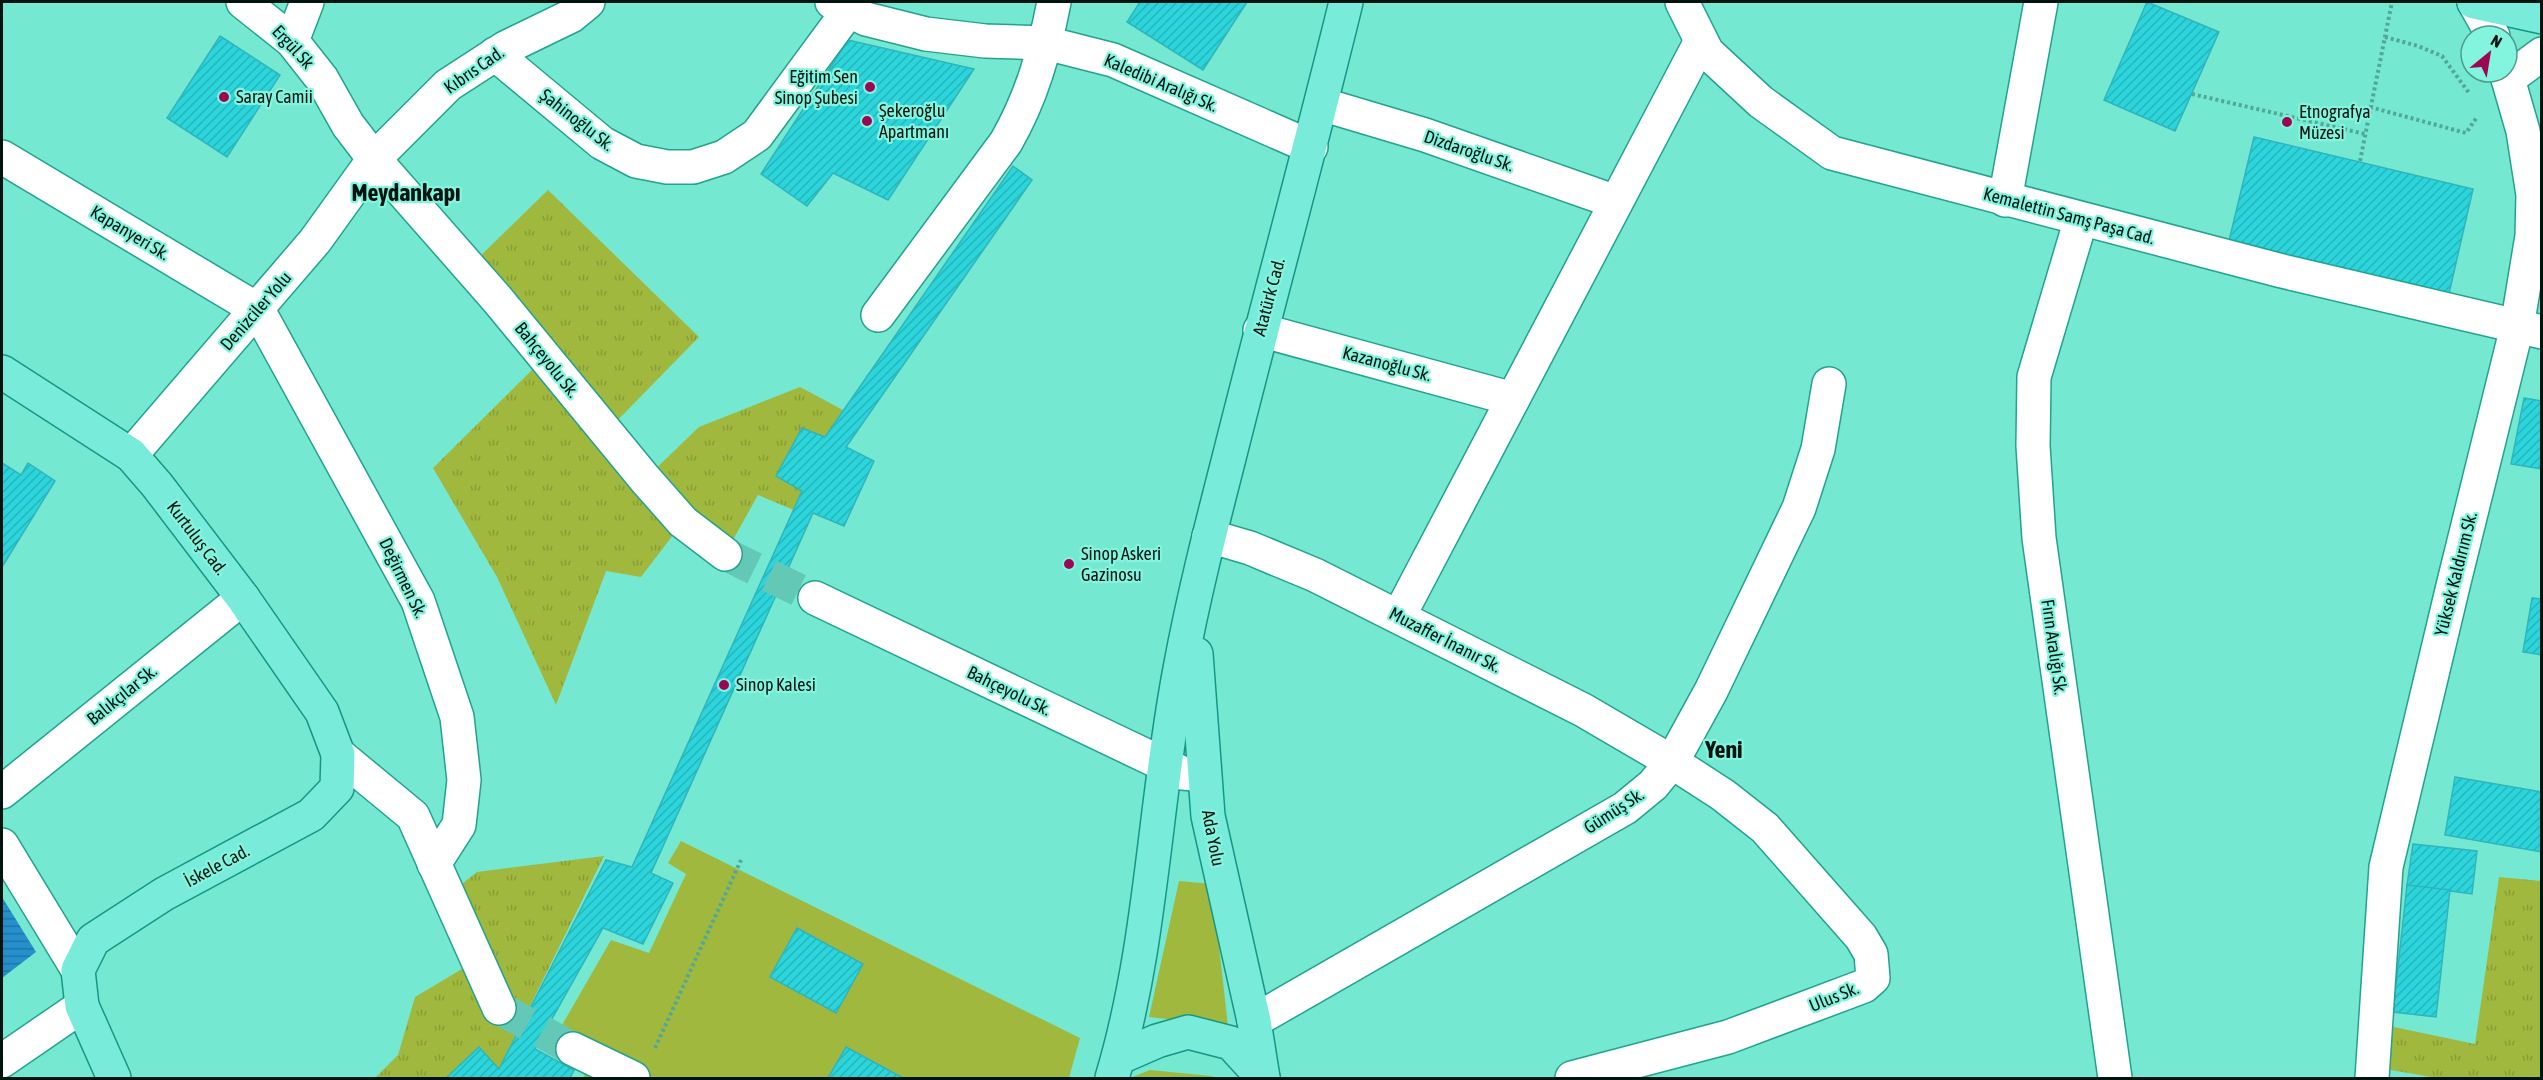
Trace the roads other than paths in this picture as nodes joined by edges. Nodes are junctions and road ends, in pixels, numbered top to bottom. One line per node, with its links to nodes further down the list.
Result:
1 (243, 2): 12 (street, Ergül Sk)
2 (307, 2): 12 (street)
3 (588, 2): 15 (street, Kıbrıs Cad.)
4 (1054, 2): 14 (street)
5 (1346, 2): 19 (main road, Atatürk Cad.)
6 (1682, 2): 13 (street, Kemalettin Samş Paşa Cad.)
7 (2041, 2): 23 (street)
8 (2474, 2): 10 (main road); 11 (street)
9 (840, 6): 14 (street, Kaledibi Aralığı Sk.); 15 (street, Şahinoğlu Sk.)
10 (2541, 17)
11 (2486, 24)
12 (292, 41): 22 (street, Ergül Sk)
13 (1701, 41): 23 (street, Kemalettin Samş Paşa Cad.); 24 (street)
14 (1046, 43): 20 (street, Kaledibi Aralığı Sk.); 27 (street)
15 (495, 54): 22 (street, Kıbrıs Cad.)
16 (2541, 54): 17 (street)
17 (2519, 68)
18 (2509, 84): 29 (street, Yüksek Kaldırım Sk.)
19 (1321, 104): 20 (main road, Atatürk Cad.); 24 (street, Dizdaroğlu Sk.)
20 (1311, 147): 28 (main road, Atatürk Cad.)
21 (2, 157): 26 (street, Kapanyeri Sk.)
22 (374, 159): 26 (street, Denizciler Yolu); 35 (street, Bahçeyolu Sk.)
23 (2005, 200): 25 (street, Kemalettin Samş Paşa Cad.)
24 (1616, 202): 32 (street)
25 (2081, 219): 29 (street, Kemalettin Samş Paşa Cad.); 58 (street, Fırın Aralığı Sk.)
26 (258, 310): 33 (street, Denizciler Yolu); 46 (street, Değirmen Sk.)
27 (878, 315)
28 (1260, 330): 32 (street, Kazanoğlu Sk.); 34 (main road, Atatürk Cad.)
29 (2529, 330): 59 (street, Yüksek Kaldırım Sk.)
30 (2, 372): 33 (main road, Kurtuluş Cad.)
31 (1828, 384): 41 (street, Gümüş Sk.)
32 (1513, 399): 39 (street)
33 (131, 456): 37 (main road, Kurtuluş Cad.)
34 (1209, 536): 36 (main road, Atatürk Cad.); 39 (street, Muzaffer İnanır Sk.)
35 (725, 554)
36 (1196, 593): 42 (main road); 43 (main road, Ada Yolu)
37 (243, 598): 40 (main road, Kurtuluş Cad.); 44 (street, Balıkçılar Sk.)
38 (815, 598): 42 (street, Bahçeyolu Sk.)
39 (1400, 616): 41 (street, Muzaffer İnanır Sk.)
40 (338, 754): 46 (street); 47 (main road, İskele Cad.)
41 (1672, 762): 50 (street, Gümüş Sk.); 57 (street, Ulus Sk.)
42 (1163, 763): 43 (street, Bahçeyolu Sk.); 54 (main road)
43 (1203, 766): 50 (main road, Ada Yolu)
44 (2, 792)
45 (2, 846): 47 (street)
46 (434, 864): 49 (street)
47 (78, 970): 48 (main road)
48 (82, 1006): 52 (street); 55 (main road)
49 (499, 1008)
50 (1254, 1021): 56 (main road, Ada Yolu)
51 (573, 1049): 53 (street)
52 (2, 1061)
53 (641, 1068)
54 (1115, 1068): 56 (main road)
55 (114, 1078)
56 (1263, 1078)
57 (1572, 1078)
58 (2115, 1078)
59 (2372, 1078)

